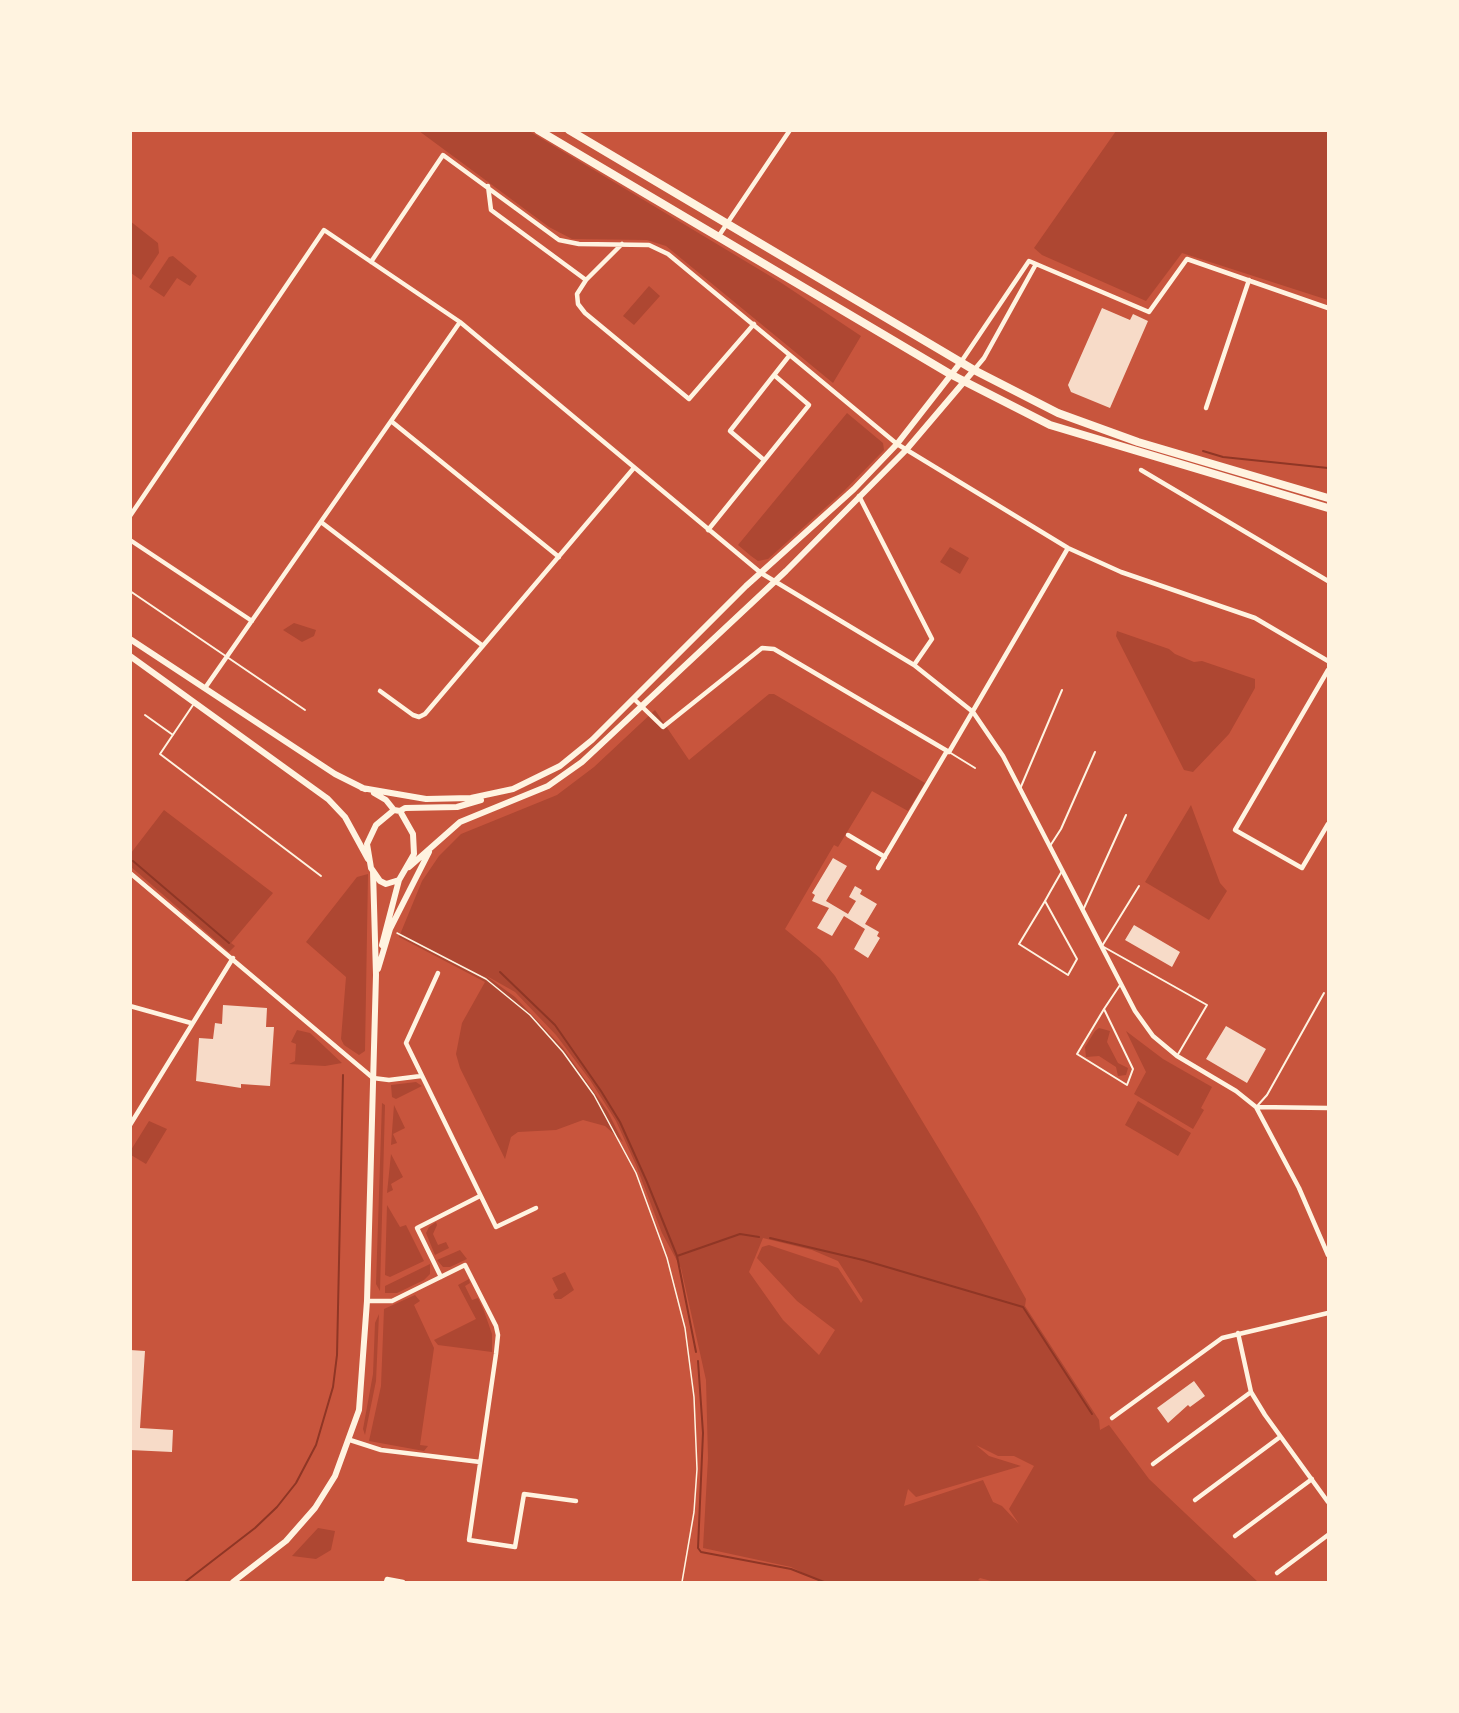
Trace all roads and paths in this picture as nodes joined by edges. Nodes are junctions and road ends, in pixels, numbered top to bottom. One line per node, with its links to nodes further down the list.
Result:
1 (538, 130): 6 (main road)
2 (569, 130): 5 (main road)
3 (790, 130): 5 (street)
4 (488, 186): 7 (street); 8 (street); 10 (street)
5 (727, 224): 6 (street); 16 (main road)
6 (718, 237): 18 (main road)
7 (622, 244): 10 (street); 14 (street)
8 (371, 262): 13 (street); 31 (street)
9 (1036, 264): 11 (street); 16 (street); 17 (street)
10 (586, 280): 14 (street)
11 (1249, 280): 12 (street); 21 (street)
12 (1329, 308)
13 (460, 322): 22 (street); 26 (street)
14 (754, 324): 15 (street)
15 (789, 356): 19 (street); 23 (street)
16 (961, 362): 17 (main road); 18 (street)
17 (974, 370): 20 (street); 29 (main road)
18 (950, 374): 20 (main road); 23 (street)
19 (774, 375): 25 (street); 25 (street)
20 (962, 381): 24 (street); 30 (main road)
21 (1206, 408)
22 (391, 421): 32 (street); 36 (street)
23 (897, 444): 24 (street); 37 (street)
24 (906, 450): 28 (street); 35 (street)
25 (764, 460): 33 (street)
26 (633, 468): 33 (street); 36 (street)
27 (1141, 470): 38 (street)
28 (859, 496): 39 (street); 47 (street)
29 (1329, 498)
30 (1329, 508)
31 (130, 516)
32 (321, 522): 41 (street); 43 (street)
33 (708, 530): 37 (street)
34 (130, 540): 41 (street)
35 (1068, 548): 46 (street); 56 (street)
36 (559, 557): 43 (street)
37 (761, 573): 39 (street); 52 (street)
38 (1329, 581)
39 (773, 582): 47 (street); 54 (street)
40 (130, 591): 45 (lane)
41 (252, 621): 45 (street)
42 (130, 639): 49 (street)
43 (483, 646): 51 (street)
44 (130, 656): 53 (street)
45 (227, 656): 49 (street); 55 (lane)
46 (1329, 660)
47 (915, 665): 56 (street)
48 (1329, 670): 67 (street)
49 (205, 688): 62 (street)
50 (1062, 690): 63 (lane)
51 (380, 692)
52 (634, 699): 54 (street); 64 (street)
53 (195, 702): 58 (lane); 72 (street)
54 (642, 707): 59 (street); 69 (street)
55 (305, 710)
56 (973, 712): 59 (street); 63 (street)
57 (145, 715): 58 (lane)
58 (173, 735): 78 (lane)
59 (948, 751): 61 (lane); 71 (street)
60 (1095, 752): 70 (lane)
61 (975, 768)
62 (362, 788): 64 (street); 65 (street)
63 (1020, 789): 70 (street)
64 (493, 796): 65 (street)
65 (397, 810): 72 (street); 73 (street)
66 (1126, 815): 82 (lane)
67 (1329, 824)
68 (848, 835): 71 (street)
69 (435, 842): 73 (street); 87 (street)
70 (1050, 846): 76 (street)
71 (885, 857): 74 (street)
72 (368, 859): 75 (street)
73 (409, 867): 79 (street)
74 (878, 868)
75 (373, 871): 79 (street); 87 (street)
76 (1062, 871): 81 (lane); 82 (street)
77 (130, 873): 85 (street)
78 (321, 876)
79 (399, 880): 87 (street)
80 (1139, 886): 84 (lane)
81 (1045, 901): 81 (lane)
82 (1083, 910): 84 (street)
83 (397, 933): 122 (path)
84 (1102, 946): 88 (street); 93 (lane)
85 (233, 958): 92 (street); 95 (street)
86 (438, 973): 94 (street)
87 (376, 975): 95 (street)
88 (1121, 983): 91 (lane); 93 (street)
89 (1324, 993): 96 (lane)
90 (130, 1006): 92 (street)
91 (1104, 1009): 91 (lane)
92 (191, 1023): 98 (street)
93 (1177, 1056): 96 (street)
94 (421, 1076): 95 (street); 99 (street)
95 (373, 1078): 103 (street)
96 (1256, 1107): 97 (street); 101 (street)
97 (1329, 1108)
98 (130, 1125)
99 (480, 1196): 100 (street); 102 (street)
100 (536, 1208)
101 (1328, 1252)
102 (441, 1277): 103 (street); 110 (street)
103 (367, 1301): 109 (street)
104 (1329, 1313): 105 (street)
105 (1238, 1333): 106 (street); 107 (street)
106 (1251, 1392): 108 (street); 111 (street)
107 (1112, 1419)
108 (1280, 1437): 112 (street); 113 (street)
109 (350, 1440): 110 (street); 119 (street)
110 (480, 1462): 114 (street)
111 (1153, 1464)
112 (1312, 1479): 115 (street); 117 (street)
113 (1195, 1500)
114 (576, 1501)
115 (1329, 1502)
116 (1329, 1535): 118 (street)
117 (1235, 1536)
118 (1277, 1573)
119 (233, 1582)
120 (387, 1582): 121 (street)
121 (403, 1582)
122 (682, 1582)

